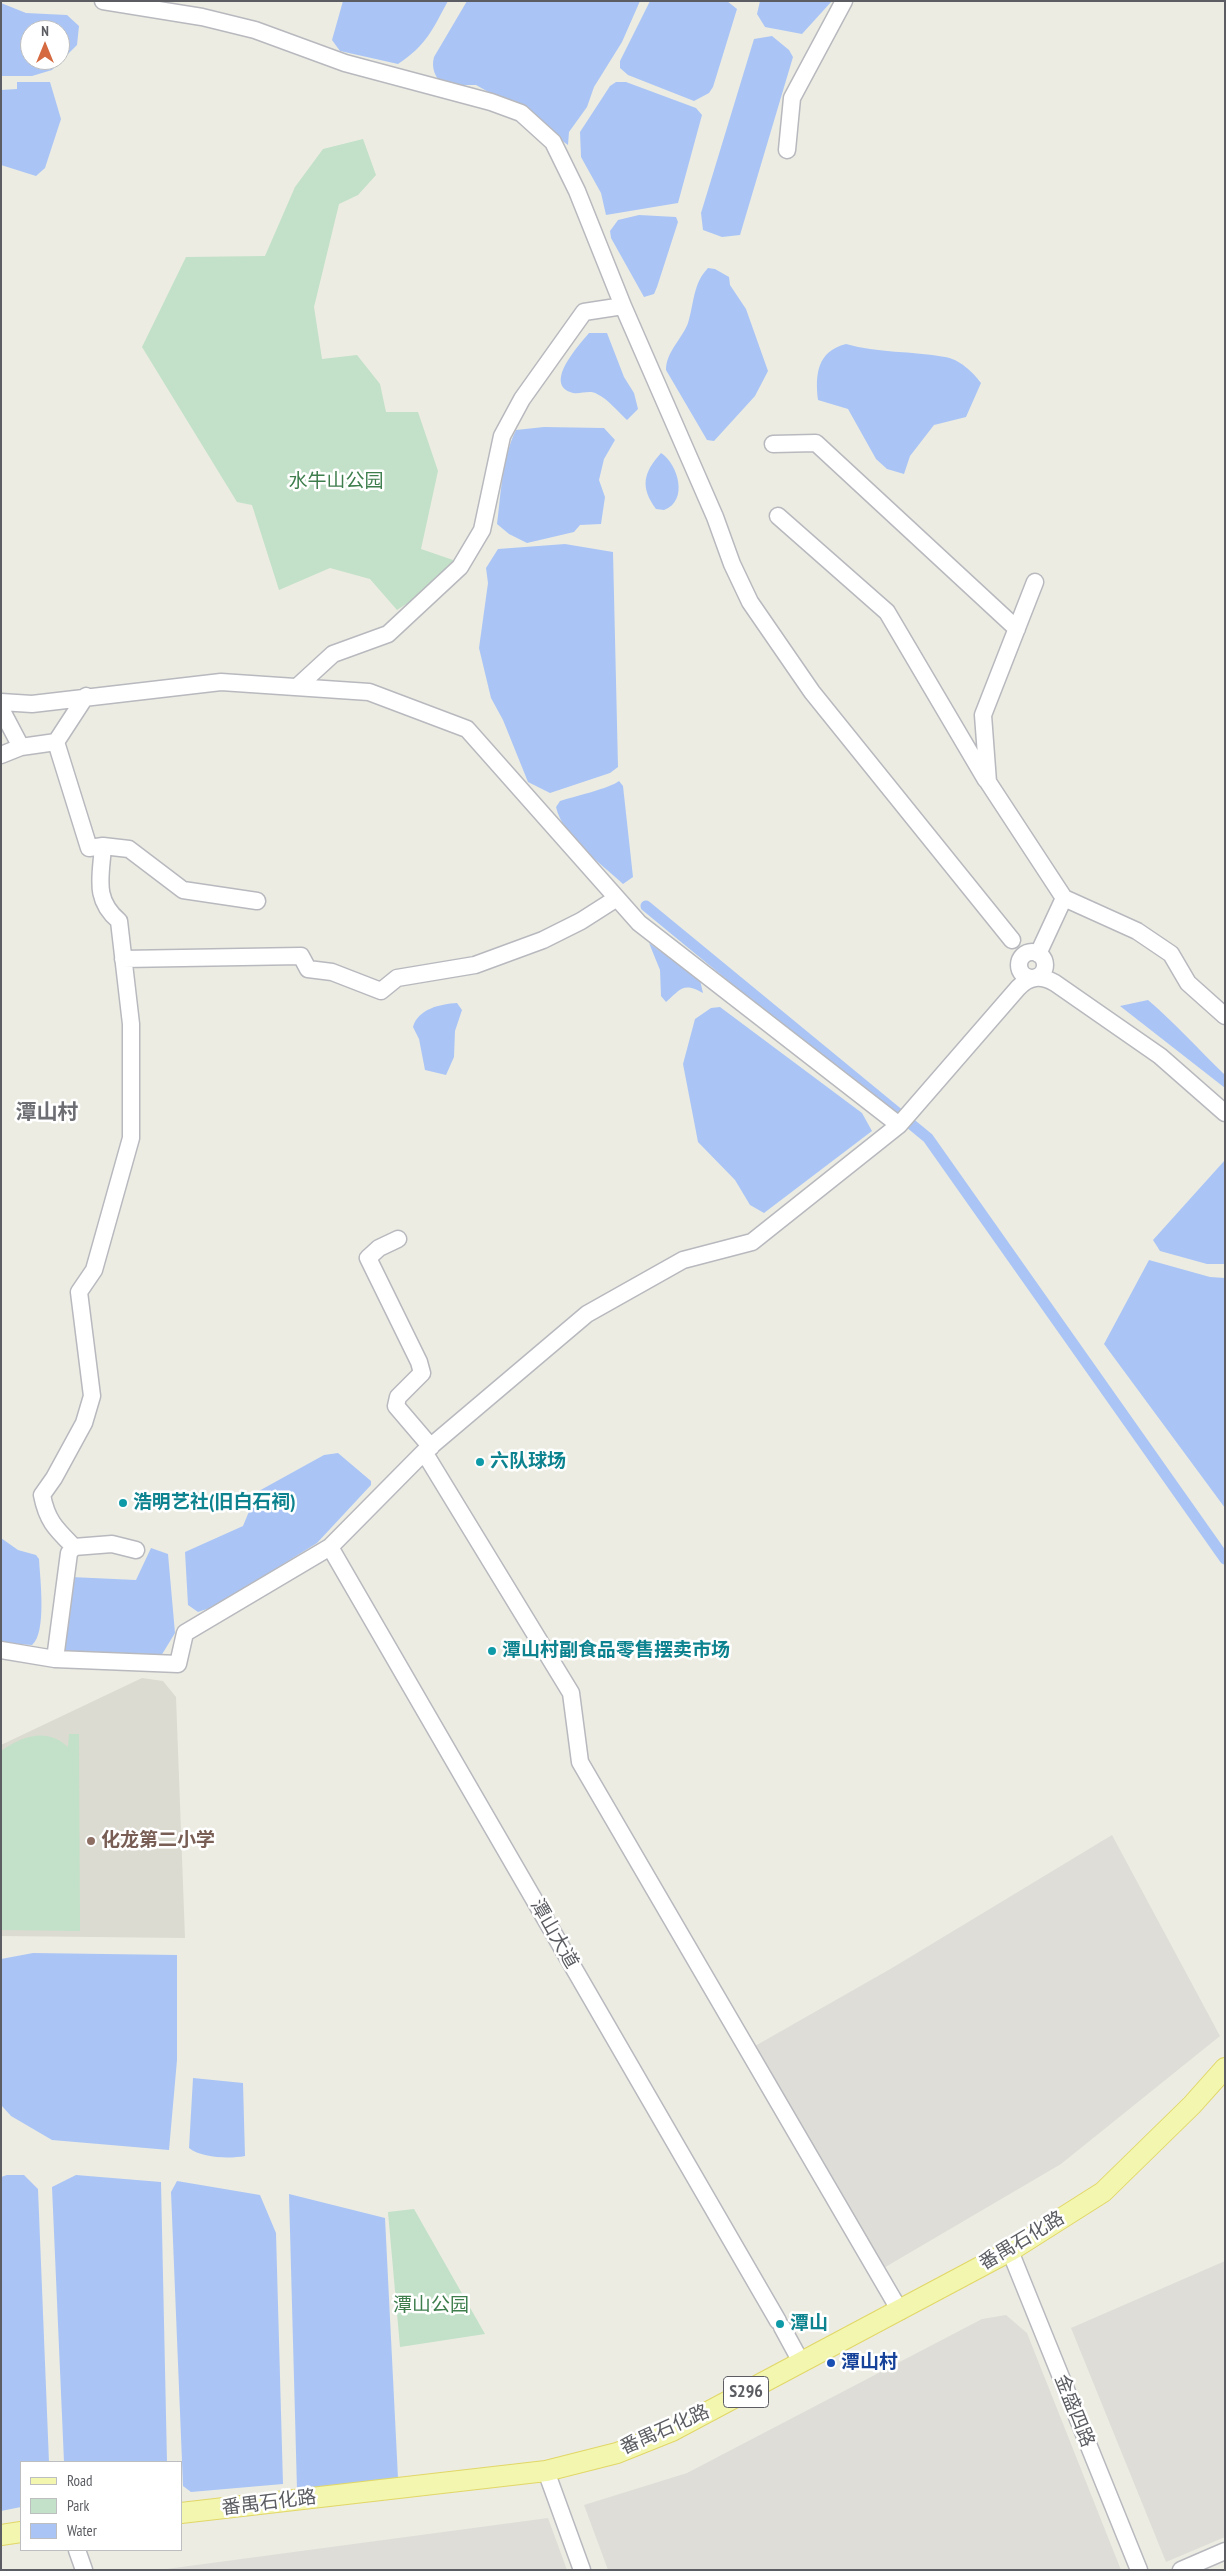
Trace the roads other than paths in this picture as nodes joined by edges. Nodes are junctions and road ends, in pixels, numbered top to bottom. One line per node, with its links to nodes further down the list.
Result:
1 (103, 1): 4 (street)
2 (844, 1): 3 (street)
3 (787, 150)
4 (623, 306): 9 (street); 21 (street)
5 (773, 444): 8 (street)
6 (778, 516): 16 (street)
7 (1035, 582): 8 (street)
8 (1017, 629): 16 (street)
9 (297, 687): 10 (street); 18 (street)
10 (86, 696): 11 (street); 13 (street)
11 (1, 702)
12 (1, 709): 14 (street)
13 (56, 742): 14 (street); 17 (street)
14 (21, 748): 15 (street)
15 (1, 755)
16 (988, 782): 19 (street)
17 (103, 846): 20 (street); 23 (street)
18 (617, 898): 23 (street); 28 (street)
19 (1064, 898): 22 (street); 26 (street)
20 (258, 901)
21 (1012, 940): 22 (street); 24 (street)
22 (1039, 956): 24 (street); 24 (street); 25 (street)
23 (123, 959): 31 (street)
24 (1024, 970): 25 (street); 28 (street)
25 (1055, 983): 27 (street)
26 (1225, 1016)
27 (1225, 1113)
28 (899, 1126): 30 (street)
29 (398, 1239): 30 (street)
30 (428, 1450): 32 (street); 38 (street)
31 (74, 1547): 33 (street); 35 (street)
32 (330, 1547): 35 (street); 39 (street, 潭山大道)
33 (136, 1550)
34 (1, 1650): 35 (street)
35 (55, 1658)
36 (1225, 2068): 37 (main road, 番禺石化路 / S296)
37 (1010, 2251): 38 (main road, 番禺石化路 / S296); 48 (street, 金盛四路)
38 (900, 2311): 39 (main road, 番禺石化路 / S296)
39 (801, 2362): 40 (main road, 番禺石化路 / S296)
40 (546, 2471): 41 (main road, 番禺石化路 / S296); 47 (street)
41 (182, 2513)
42 (20, 2532): 43 (main road)
43 (1, 2535)
44 (77, 2551): 46 (street)
45 (1225, 2551): 49 (street)
46 (84, 2570)
47 (582, 2570)
48 (1139, 2570)
49 (1180, 2570)

